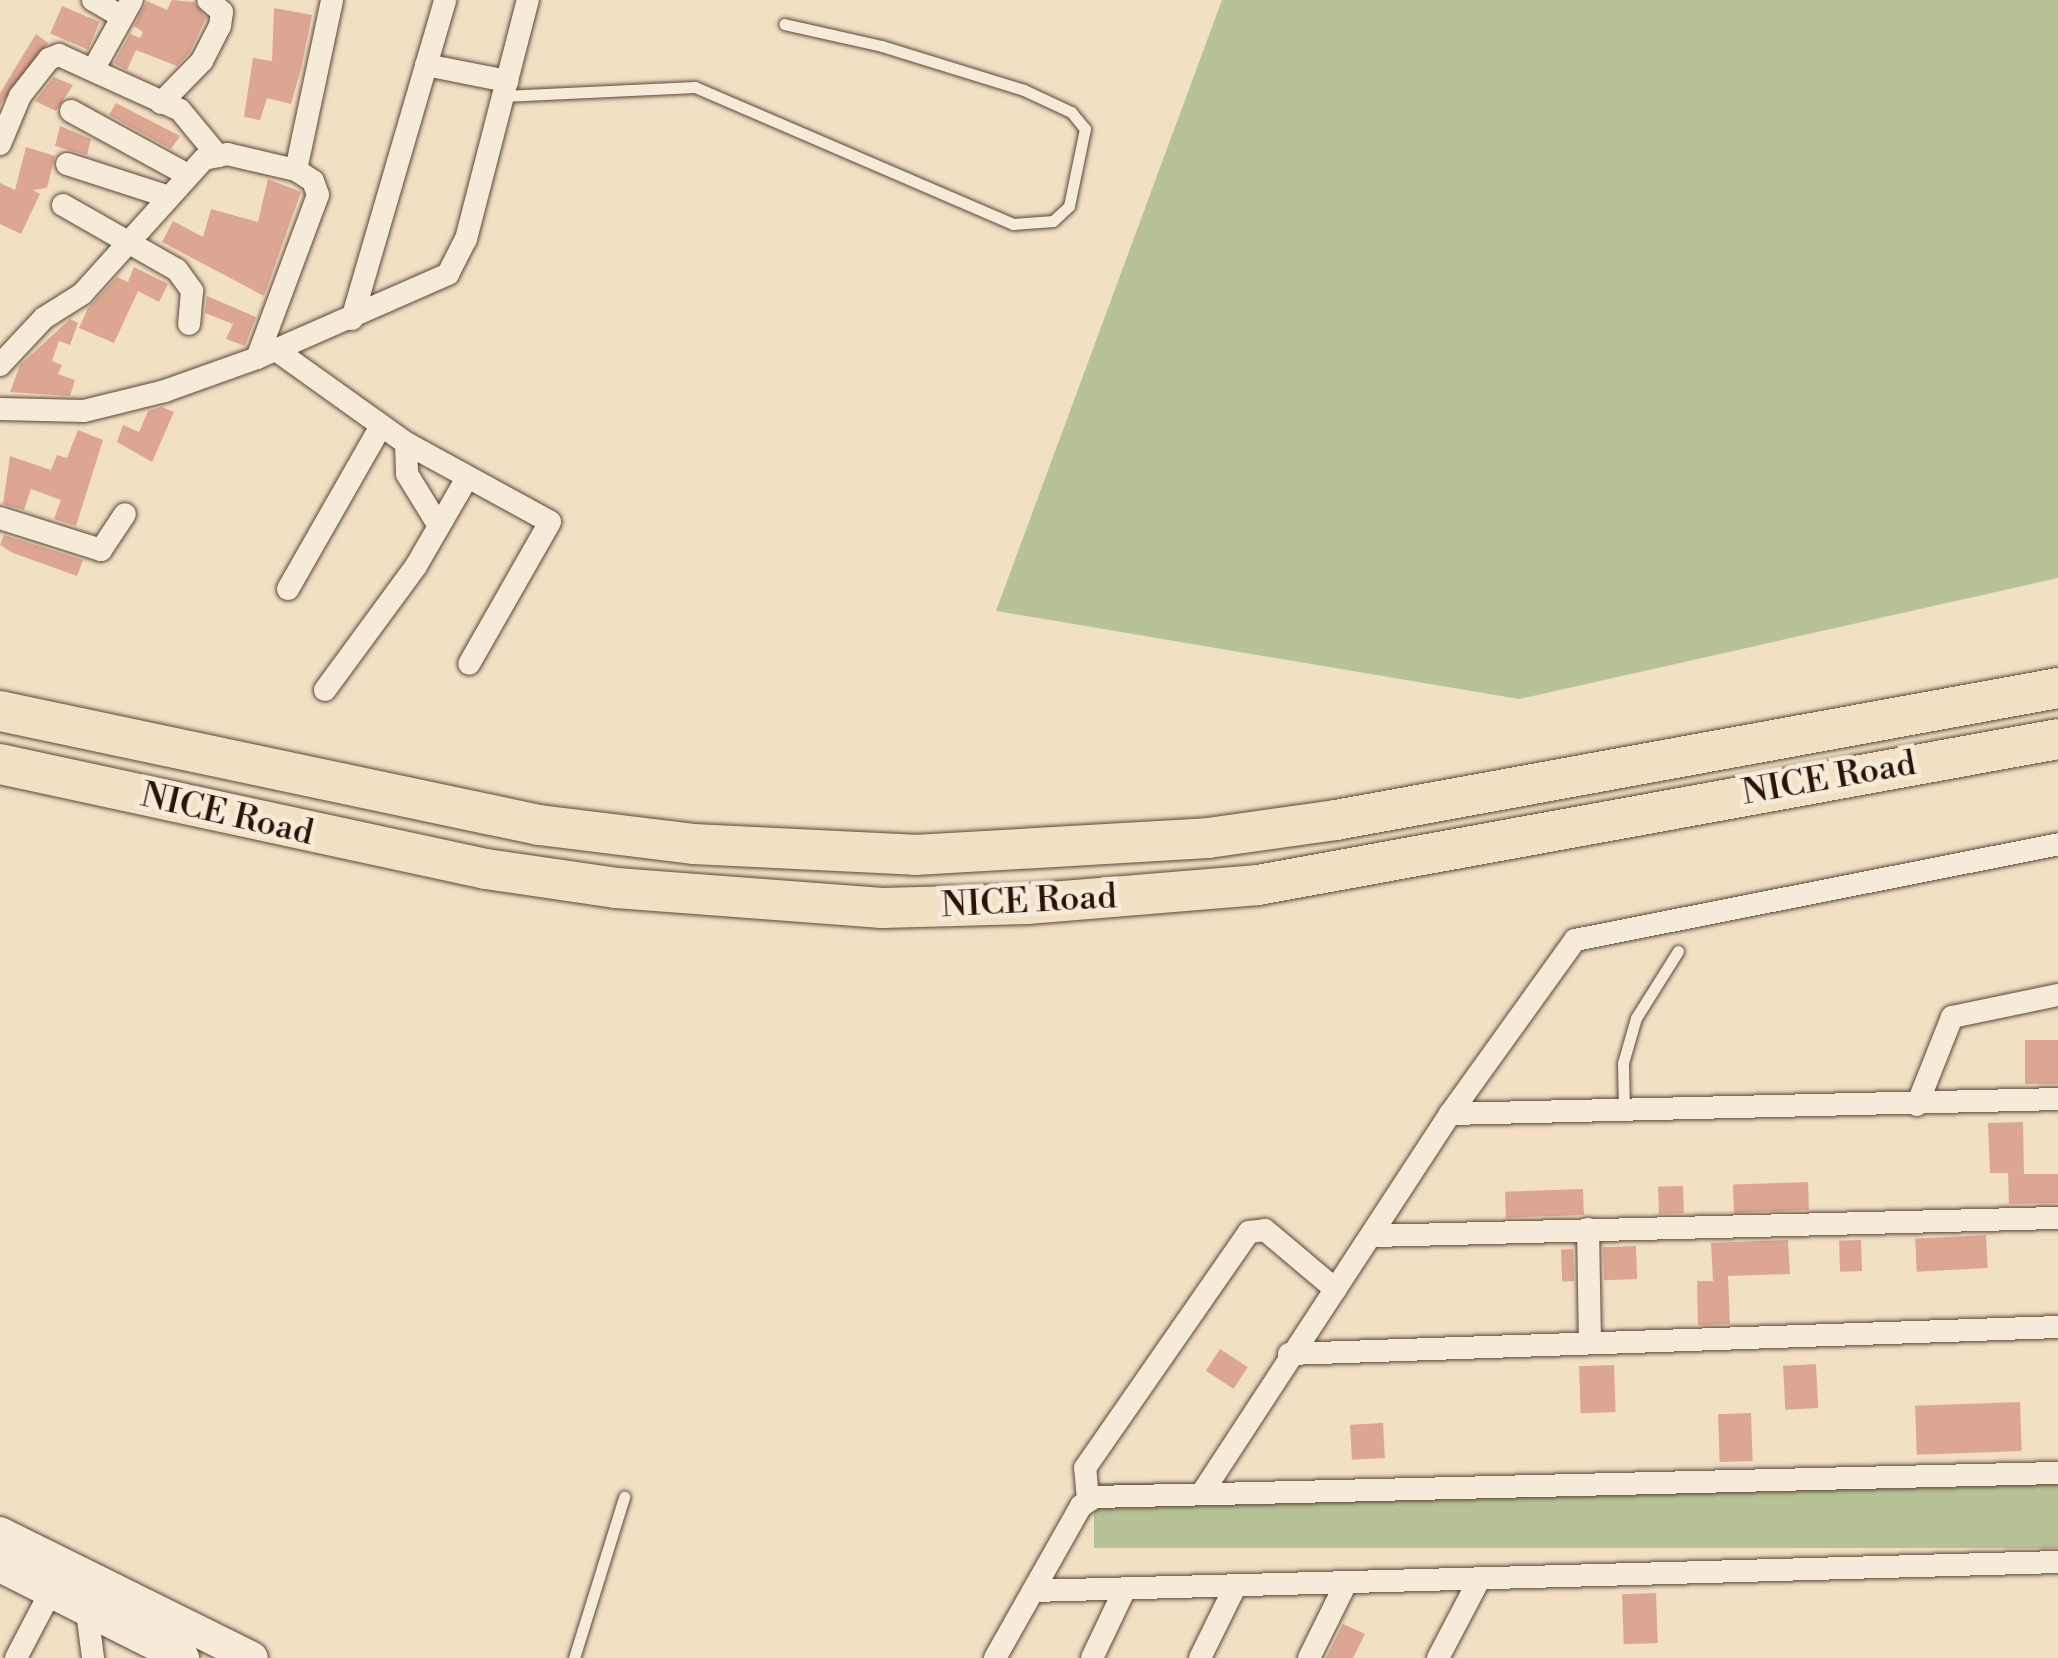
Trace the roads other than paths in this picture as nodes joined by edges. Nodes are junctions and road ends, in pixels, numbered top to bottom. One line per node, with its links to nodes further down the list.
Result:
1 (93, 0): 6 (street)
2 (208, 0): 11 (street)
3 (332, 0): 16 (street)
4 (444, 0): 8 (street)
5 (528, 0): 10 (street)
6 (127, 9): 9 (street)
7 (784, 24): 10 (lane)
8 (426, 65): 10 (street); 21 (street)
9 (93, 70): 11 (street); 13 (street)
10 (505, 89): 21 (street)
11 (161, 103): 14 (street)
12 (70, 111): 17 (street)
13 (0, 144)
14 (218, 156): 16 (street); 17 (street)
15 (67, 164): 18 (street)
16 (296, 170): 24 (street)
17 (188, 175): 18 (street)
18 (166, 196): 20 (street)
19 (63, 205): 20 (street)
20 (126, 242): 22 (street); 23 (street)
21 (352, 319): 24 (street)
22 (190, 324)
23 (9, 343): 25 (street)
24 (266, 354): 26 (street); 27 (street)
25 (0, 364)
26 (0, 409)
27 (382, 426): 28 (street); 33 (street)
28 (406, 442): 29 (street); 32 (street)
29 (467, 478): 32 (street); 34 (street)
30 (125, 514): 31 (street)
31 (0, 518)
32 (436, 523): 36 (street)
33 (288, 589)
34 (469, 664)
35 (2058, 688): 37 (highway, NICE Road)
36 (325, 690)
37 (0, 711)
38 (2058, 739): 39 (highway, NICE Road)
39 (0, 764)
40 (2058, 844): 46 (street)
41 (1678, 951): 45 (lane)
42 (2058, 994): 44 (street)
43 (2058, 1099): 44 (street)
44 (1917, 1105): 45 (street)
45 (1624, 1111): 46 (street)
46 (1450, 1114): 49 (street)
47 (2058, 1218): 48 (street)
48 (1588, 1229): 49 (street); 52 (street)
49 (1372, 1236): 50 (street)
50 (1335, 1289): 53 (street); 57 (street)
51 (2058, 1327): 52 (street)
52 (1590, 1343): 53 (street)
53 (1290, 1354): 55 (street)
54 (2058, 1473): 55 (street)
55 (1204, 1490): 57 (street)
56 (624, 1496): 71 (lane)
57 (1088, 1500): 63 (street)
58 (2, 1541): 65 (main road); 70 (main road)
59 (2058, 1562): 60 (street)
60 (1479, 1580): 61 (street); 76 (street)
61 (1345, 1585): 62 (street); 75 (street)
62 (1234, 1587): 64 (street); 74 (street)
63 (1033, 1590): 64 (street); 72 (street)
64 (1124, 1590): 73 (street)
65 (50, 1593): 66 (main road); 67 (street)
66 (87, 1611): 68 (street); 69 (main road)
67 (16, 1658)
68 (93, 1658)
69 (183, 1658)
70 (252, 1658)
71 (574, 1658)
72 (995, 1658)
73 (1092, 1658)
74 (1200, 1658)
75 (1309, 1658)
76 (1438, 1658)

